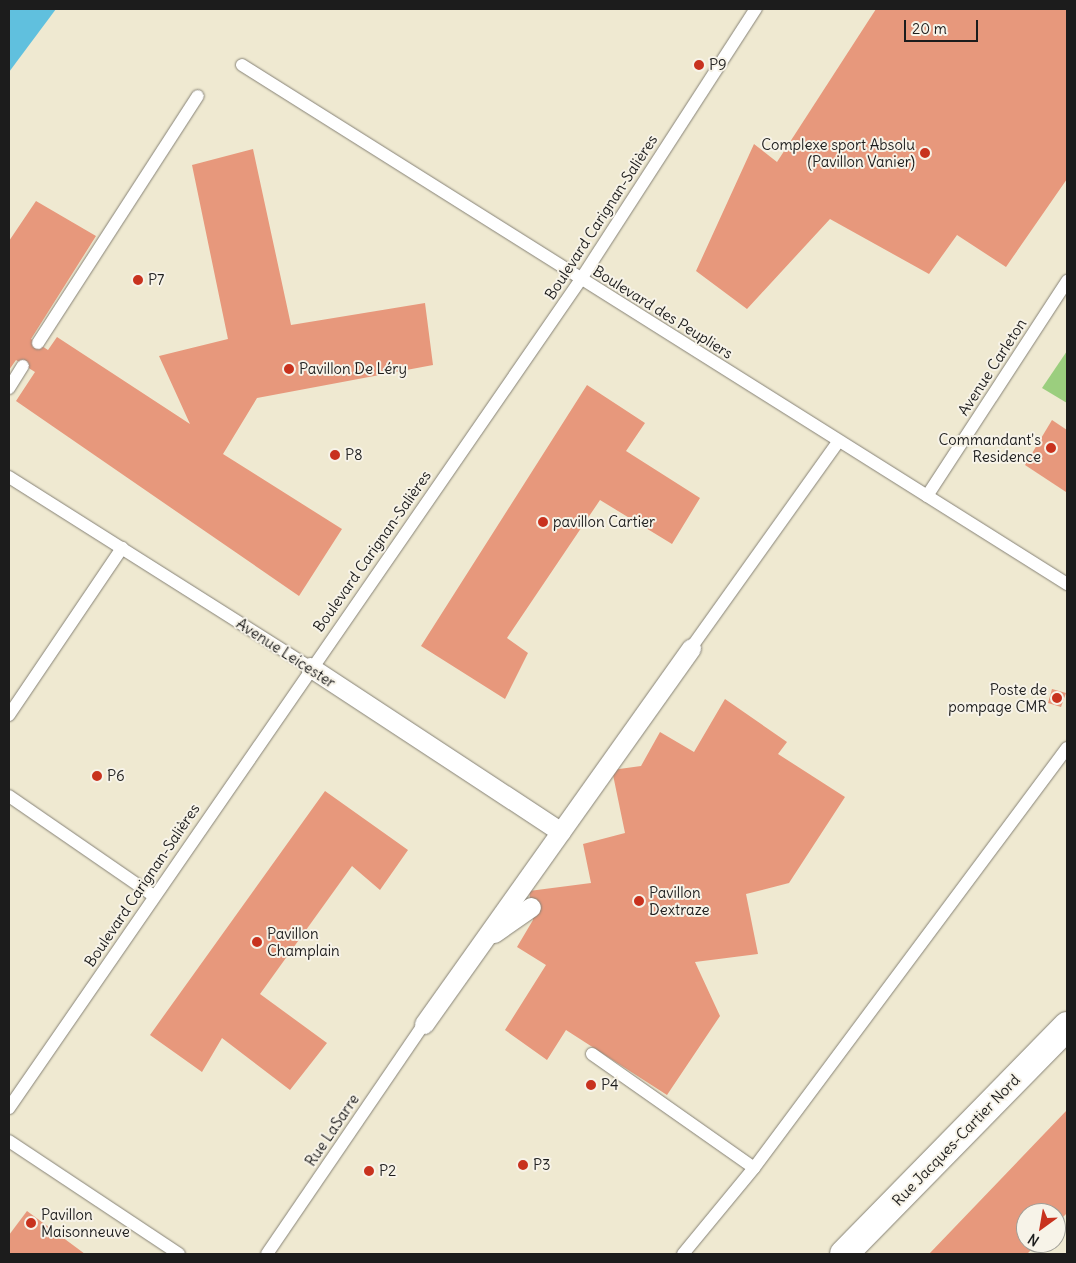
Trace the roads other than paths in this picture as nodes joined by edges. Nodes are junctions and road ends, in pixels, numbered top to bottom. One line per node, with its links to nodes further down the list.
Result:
1 (756, 9): 4 (lane, Boulevard Carignan-Salières)
2 (242, 66): 4 (lane, Boulevard des Peupliers)
3 (198, 96): 6 (lane)
4 (581, 279): 9 (lane, Boulevard des Peupliers); 15 (lane, Boulevard Carignan-Salières)
5 (1067, 281): 11 (lane, Avenue Carleton)
6 (38, 343)
7 (23, 366): 8 (lane)
8 (9, 388)
9 (838, 442): 11 (lane, Boulevard des Peupliers); 14 (lane)
10 (9, 477): 12 (lane, Avenue Leicester)
11 (927, 496): 13 (lane, Boulevard des Peupliers)
12 (122, 548): 15 (lane, Avenue Leicester); 16 (lane)
13 (1067, 584)
14 (692, 648): 17 (street)
15 (310, 667): 21 (street, Avenue Leicester); 22 (lane, Boulevard Carignan-Salières)
16 (9, 715)
17 (621, 748): 19 (street); 19 (street)
18 (1067, 748): 30 (lane)
19 (588, 794): 21 (street)
20 (9, 796): 22 (lane)
21 (561, 832): 24 (street)
22 (154, 896): 28 (lane, Boulevard Carignan-Salières)
23 (531, 907): 24 (street)
24 (483, 941): 25 (street)
25 (424, 1024): 32 (lane, Rue LaSarre)
26 (1067, 1026): 34 (street, Rue Jacques-Cartier Nord)
27 (592, 1054): 30 (lane)
28 (9, 1108)
29 (9, 1141): 31 (lane)
30 (754, 1168): 33 (lane)
31 (179, 1254)
32 (267, 1254)
33 (683, 1254)
34 (844, 1254)

